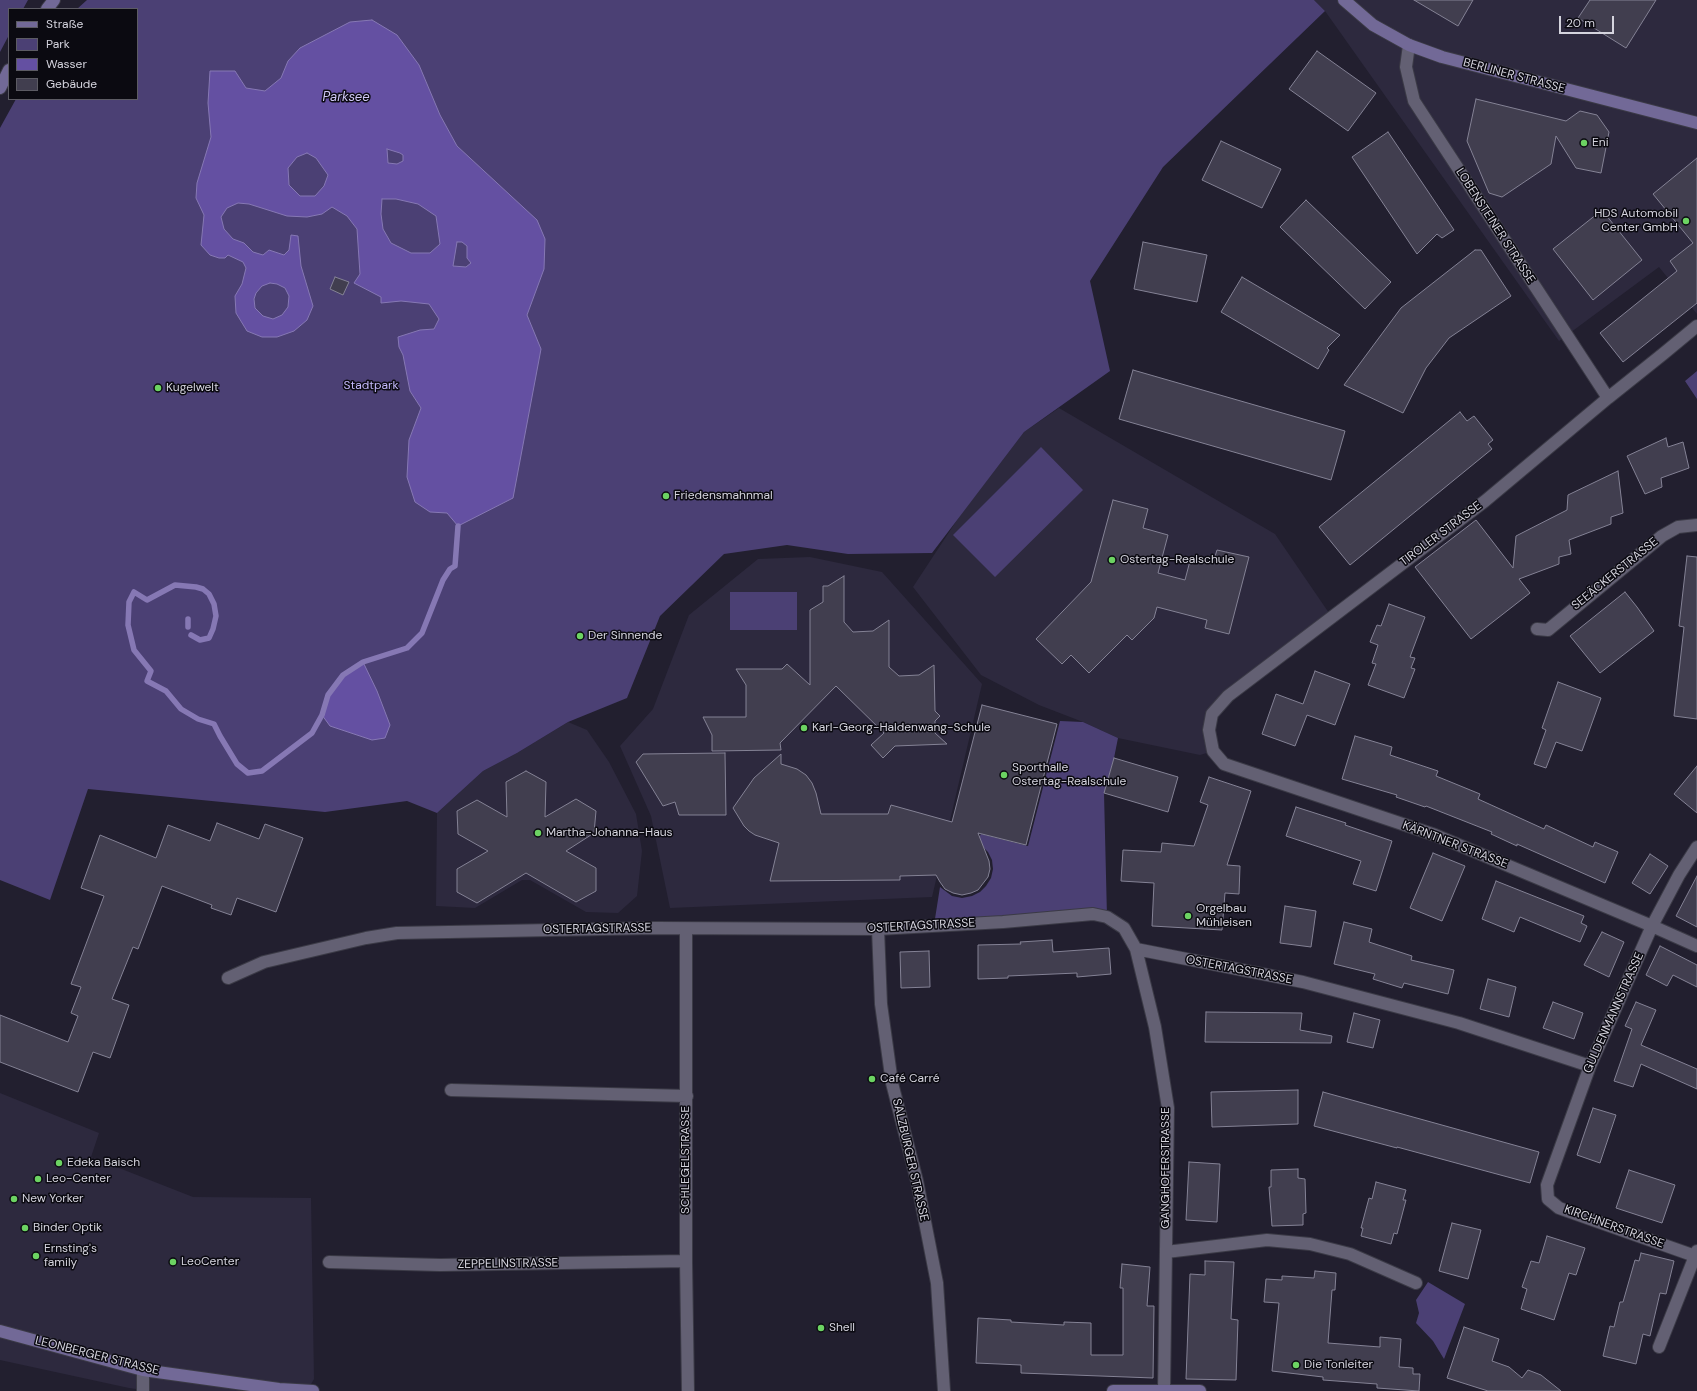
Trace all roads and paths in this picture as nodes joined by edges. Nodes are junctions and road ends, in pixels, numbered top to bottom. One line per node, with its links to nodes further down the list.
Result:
1 (54, 0): 3 (main road)
2 (1344, 0): 4 (main road, BERLINER STRASSE)
3 (48, 8)
4 (1409, 45): 7 (main road, BERLINER STRASSE); 9 (street, LOBENSTEINER STRASSE)
5 (8, 72): 6 (main road)
6 (0, 88)
7 (1697, 123)
8 (1697, 326): 9 (street, TIROLER STRASSE)
9 (1608, 398): 12 (street, TIROLER STRASSE)
10 (1697, 525): 11 (street, SEEÄCKERSTRASSE)
11 (1537, 629)
12 (1214, 751): 14 (street, KÄRNTNER STRASSE)
13 (1697, 847): 14 (street, GULDENMANNSTRASSE)
14 (1652, 926): 17 (street, KÄRNTNER STRASSE); 20 (street, GULDENMANNSTRASSE)
15 (686, 929): 16 (street, OSTERTAGSTRASSE); 19 (street, OSTERTAGSTRASSE); 22 (street, SCHLEGELSTRASSE)
16 (878, 929): 18 (street, OSTERTAGSTRASSE); 36 (street, SALZBURGER STRASSE)
17 (1697, 946)
18 (1136, 949): 20 (street, OSTERTAGSTRASSE); 24 (street, GANGHOFERSTRASSE)
19 (228, 978)
20 (1590, 1066): 23 (street, GULDENMANNSTRASSE)
21 (451, 1090): 22 (street)
22 (687, 1096): 26 (street, SCHLEGELSTRASSE)
23 (1547, 1185): 25 (street, KIRCHNERSTRASSE)
24 (1166, 1252): 28 (street); 32 (street, GANGHOFERSTRASSE)
25 (1696, 1254): 30 (street)
26 (686, 1261): 27 (street, ZEPPELINSTRASSE); 35 (street, SCHLEGELSTRASSE)
27 (329, 1262)
28 (1416, 1283)
29 (0, 1332): 31 (main road, LEONBERGER STRASSE)
30 (1659, 1346)
31 (143, 1370): 33 (street); 34 (main road, LEONBERGER STRASSE)
32 (1164, 1390): 37 (main road); 38 (main road)
33 (143, 1391)
34 (313, 1391)
35 (688, 1391)
36 (944, 1391)
37 (1113, 1391)
38 (1200, 1391)

